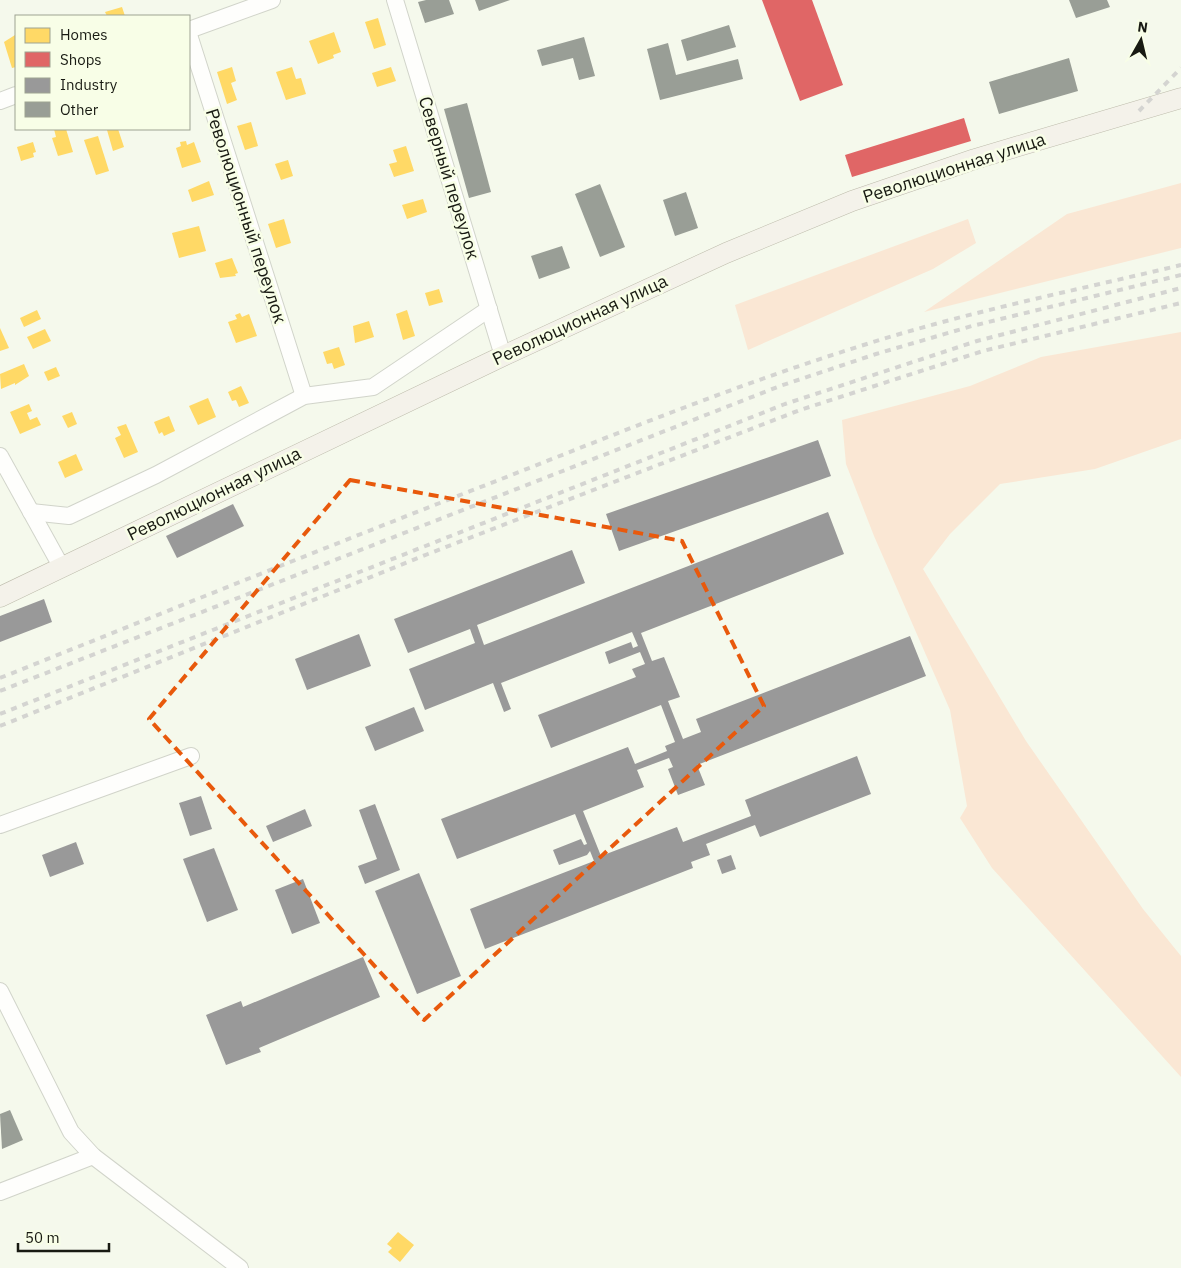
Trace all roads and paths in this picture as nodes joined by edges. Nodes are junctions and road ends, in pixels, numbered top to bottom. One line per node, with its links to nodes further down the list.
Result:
1 (272, 0): 3 (street)
2 (396, 0): 8 (street, Северный переулок)
3 (190, 30)
4 (190, 39): 10 (street, Революционный переулок)
5 (15, 95): 7 (street)
6 (1181, 98): 9 (main road, Революционная улица)
7 (0, 102)
8 (489, 309): 9 (street, Северный переулок); 10 (street)
9 (503, 356): 13 (main road, Революционная улица)
10 (304, 396): 12 (street)
11 (0, 456): 12 (street)
12 (31, 512): 13 (street)
13 (62, 568): 14 (main road, Революционная улица)
14 (0, 597)
15 (191, 756): 16 (street)
16 (0, 825)
17 (0, 991): 18 (street)
18 (93, 1156): 19 (street); 20 (street)
19 (0, 1192)
20 (240, 1268)

